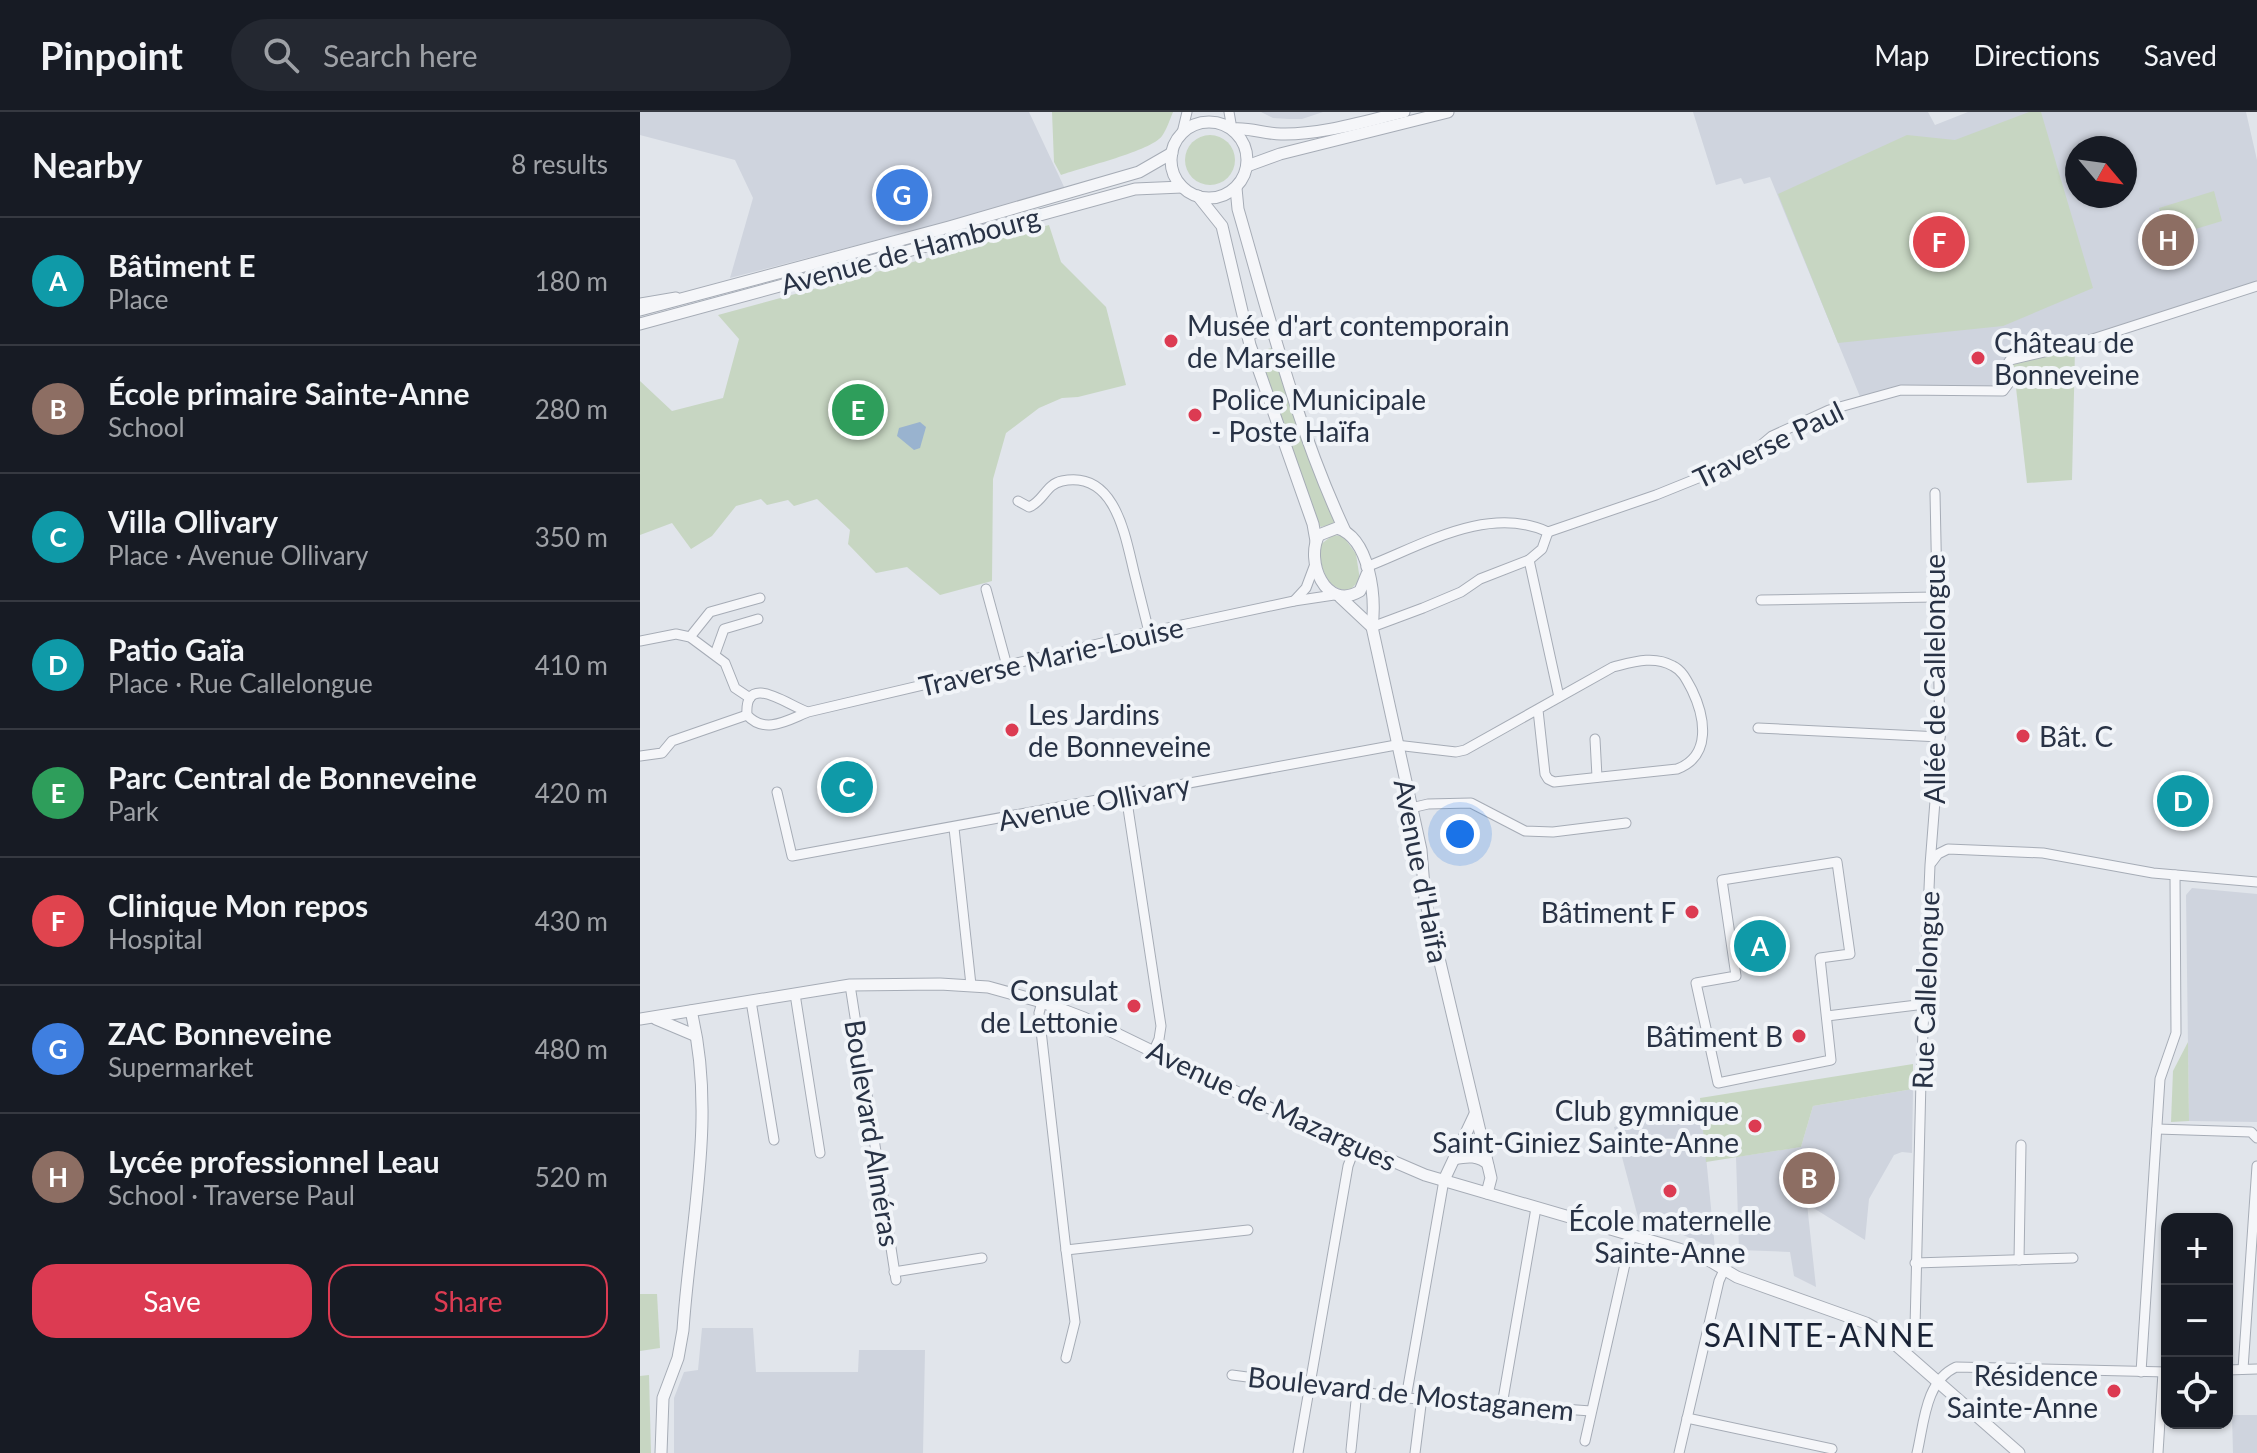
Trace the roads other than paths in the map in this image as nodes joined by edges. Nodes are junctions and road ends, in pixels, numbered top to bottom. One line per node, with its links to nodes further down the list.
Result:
1 (1187, 112): 6 (street)
2 (1229, 112): 5 (street)
3 (1404, 112): 5 (street)
4 (1448, 112): 8 (street)
5 (1232, 129): 6 (street); 8 (street)
6 (1182, 133): 7 (street)
7 (1172, 153): 9 (street); 13 (street, Avenue de Hambourg)
8 (1247, 166): 10 (street)
9 (1182, 187): 11 (street); 16 (street, Avenue de Hambourg)
10 (1236, 188): 11 (street); 17 (street)
11 (1198, 196): 18 (street)
12 (2257, 286): 22 (street, Traverse Paul)
13 (687, 299): 14 (street); 15 (street, Avenue de Hambourg)
14 (640, 303)
15 (640, 310)
16 (640, 324)
17 (1273, 327): 18 (street); 21 (street)
18 (1248, 334): 23 (street)
19 (1935, 493): 29 (street, Allée de Callelongue)
20 (1018, 501): 35 (street)
21 (1345, 531): 23 (street); 26 (street)
22 (1548, 532): 24 (street); 26 (street)
23 (1316, 541): 25 (street)
24 (1529, 560): 34 (street); 40 (street)
25 (1315, 564): 28 (street); 32 (street)
26 (1367, 570): 28 (street); 34 (street, Avenue d'Haïfa)
27 (986, 589): 39 (street)
28 (1337, 596): 32 (street, Traverse Marie-Louise); 34 (street)
29 (1935, 597): 31 (street); 46 (street, Allée de Callelongue)
30 (760, 598): 36 (street)
31 (1761, 600)
32 (1294, 601): 35 (street, Traverse Marie-Louise)
33 (758, 619): 38 (street)
34 (1372, 627): 48 (street, Avenue d'Haïfa)
35 (1149, 632): 39 (street, Traverse Marie-Louise)
36 (690, 637): 37 (street); 38 (street)
37 (640, 641)
38 (715, 654): 41 (street)
39 (1007, 666): 43 (street, Traverse Marie-Louise)
40 (1559, 697): 42 (street); 50 (street)
41 (750, 698): 43 (street); 44 (street)
42 (1538, 710): 48 (street, Avenue Ollivary); 50 (street)
43 (808, 712): 44 (street, Traverse Marie-Louise)
44 (747, 715): 49 (street)
45 (1758, 728): 46 (street)
46 (1940, 737): 56 (street, Allée de Callelongue)
47 (1595, 739): 50 (street)
48 (1396, 745): 52 (street, Avenue Ollivary); 53 (street, Avenue d'Haïfa)
49 (640, 756)
50 (1597, 777)
51 (777, 792): 55 (street, Avenue Ollivary)
52 (1126, 795): 55 (street, Avenue Ollivary); 70 (street)
53 (1411, 808): 54 (street); 71 (street, Avenue d'Haïfa)
54 (1626, 823)
55 (954, 828): 60 (street)
56 (1930, 865): 57 (street, Rue Callelongue); 64 (street, Rue Callelongue)
57 (2175, 875): 58 (street, Rue Callelongue); 72 (street)
58 (2257, 882)
59 (850, 985): 60 (street, Avenue de Mazargues); 61 (street, Avenue de Mazargues); 87 (street, Boulevard Alméras)
60 (971, 985): 63 (street, Avenue de Mazargues)
61 (795, 994): 62 (street, Avenue de Mazargues); 77 (street)
62 (751, 1001): 65 (street, Avenue de Mazargues); 74 (street)
63 (1042, 1002): 70 (street, Avenue de Mazargues); 86 (street)
64 (1925, 1004): 66 (street); 90 (street, Rue Callelongue)
65 (691, 1011): 67 (street, Avenue de Mazargues); 69 (street)
66 (1827, 1016): 66 (street)
67 (655, 1018): 68 (street, Avenue de Mazargues); 69 (street, Avenue de Mazargues)
68 (640, 1019)
69 (694, 1035): 112 (street)
70 (1154, 1050): 76 (street, Avenue de Mazargues)
71 (1475, 1114): 78 (street); 79 (street, Avenue d'Haïfa)
72 (2157, 1129): 73 (street); 97 (street)
73 (2257, 1136)
74 (774, 1140)
75 (2021, 1145): 89 (street)
76 (1355, 1147): 81 (street, Avenue de Mazargues); 101 (street)
77 (820, 1153)
78 (1454, 1160): 79 (street); 81 (street)
79 (1489, 1166): 82 (street, Avenue d'Haïfa)
80 (2257, 1166): 94 (street)
81 (1444, 1180): 82 (street, Avenue de Mazargues); 104 (street)
82 (1487, 1193): 83 (street, Avenue de Mazargues)
83 (1536, 1208): 85 (street, Avenue de Mazargues); 105 (street)
84 (1248, 1230): 86 (street)
85 (1632, 1233): 91 (street, Avenue de Mazargues); 106 (street)
86 (1066, 1250): 93 (street)
87 (982, 1258)
88 (2073, 1258): 89 (street)
89 (2019, 1260): 90 (street)
90 (1915, 1263): 92 (street, Rue Callelongue)
91 (1724, 1270): 92 (street, Avenue de Mazargues); 107 (street)
92 (1903, 1352): 100 (street, Avenue de Mazargues)
93 (1066, 1358)
94 (2243, 1369): 95 (street); 96 (street)
95 (2257, 1369)
96 (2233, 1370)
97 (2141, 1372): 98 (street); 100 (street)
98 (2161, 1372)
99 (1232, 1375): 101 (street, Boulevard de Mostaganem)
100 (1937, 1382): 116 (street); 117 (street, Avenue de Mazargues)
101 (1308, 1385): 102 (street, Boulevard de Mostaganem); 113 (street)
102 (1357, 1391): 104 (street, Boulevard de Mostaganem); 111 (street)
103 (1422, 1397): 104 (street, Boulevard de Mostaganem); 105 (street, Boulevard de Mostaganem); 114 (street)
104 (1406, 1398)
105 (1502, 1405): 106 (street, Boulevard de Mostaganem)
106 (1591, 1411): 109 (street)
107 (1687, 1418): 110 (street); 115 (street)
108 (2161, 1418): 118 (street)
109 (1585, 1441)
110 (1832, 1449)
111 (1351, 1450)
112 (661, 1453)
113 (1298, 1453)
114 (1415, 1453)
115 (1679, 1453)
116 (1917, 1453)
117 (2019, 1453)
118 (2158, 1453)

